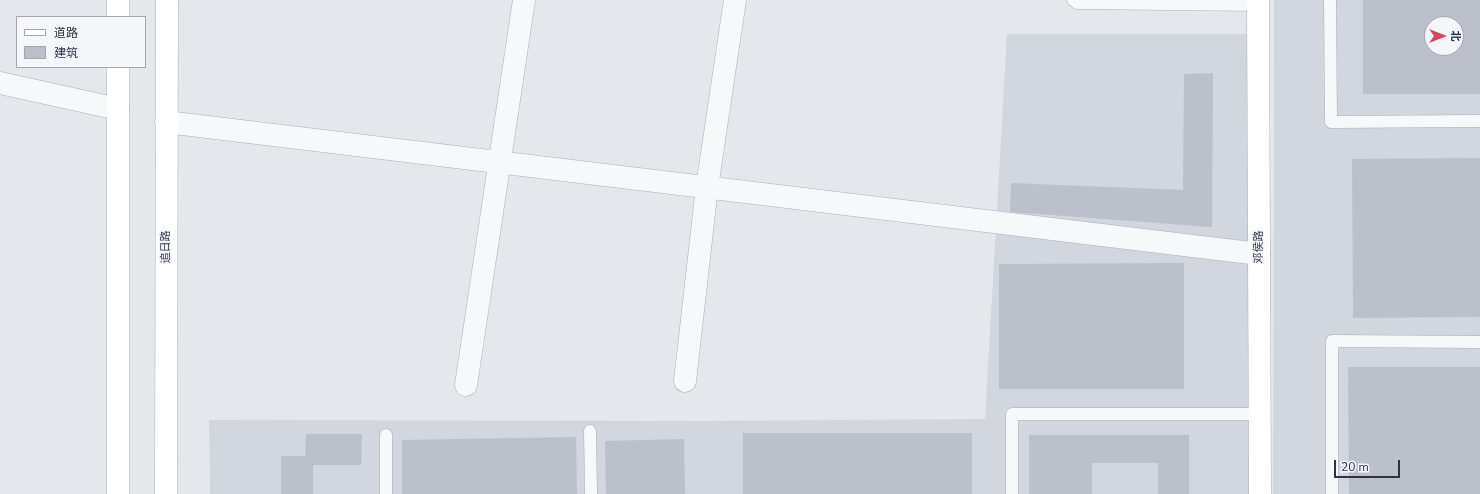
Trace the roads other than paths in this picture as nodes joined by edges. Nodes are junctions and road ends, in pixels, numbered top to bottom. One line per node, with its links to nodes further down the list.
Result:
1 (118, 0): 9 (main road)
2 (167, 0): 14 (main road, 追日路)
3 (524, 0): 15 (street)
4 (735, 0): 16 (street)
5 (1073, 0): 7 (lane)
6 (1330, 0): 13 (lane)
7 (1167, 2): 8 (lane)
8 (1258, 2): 17 (main road, 邓侯路)
9 (118, 16)
10 (118, 68): 12 (main road)
11 (0, 83): 12 (street)
12 (118, 109): 24 (main road)
13 (1480, 121)
14 (166, 122): 15 (street); 25 (main road, 追日路)
15 (500, 162): 16 (street); 20 (street)
16 (707, 187): 17 (street); 19 (street)
17 (1259, 254): 21 (main road, 邓侯路)
18 (1480, 342): 30 (lane)
19 (685, 381)
20 (466, 385)
21 (1260, 414): 28 (lane); 29 (main road, 邓侯路)
22 (590, 431): 27 (lane)
23 (386, 435): 26 (lane)
24 (118, 494)
25 (166, 494)
26 (386, 494)
27 (591, 494)
28 (1012, 494)
29 (1260, 494)
30 (1332, 494)

